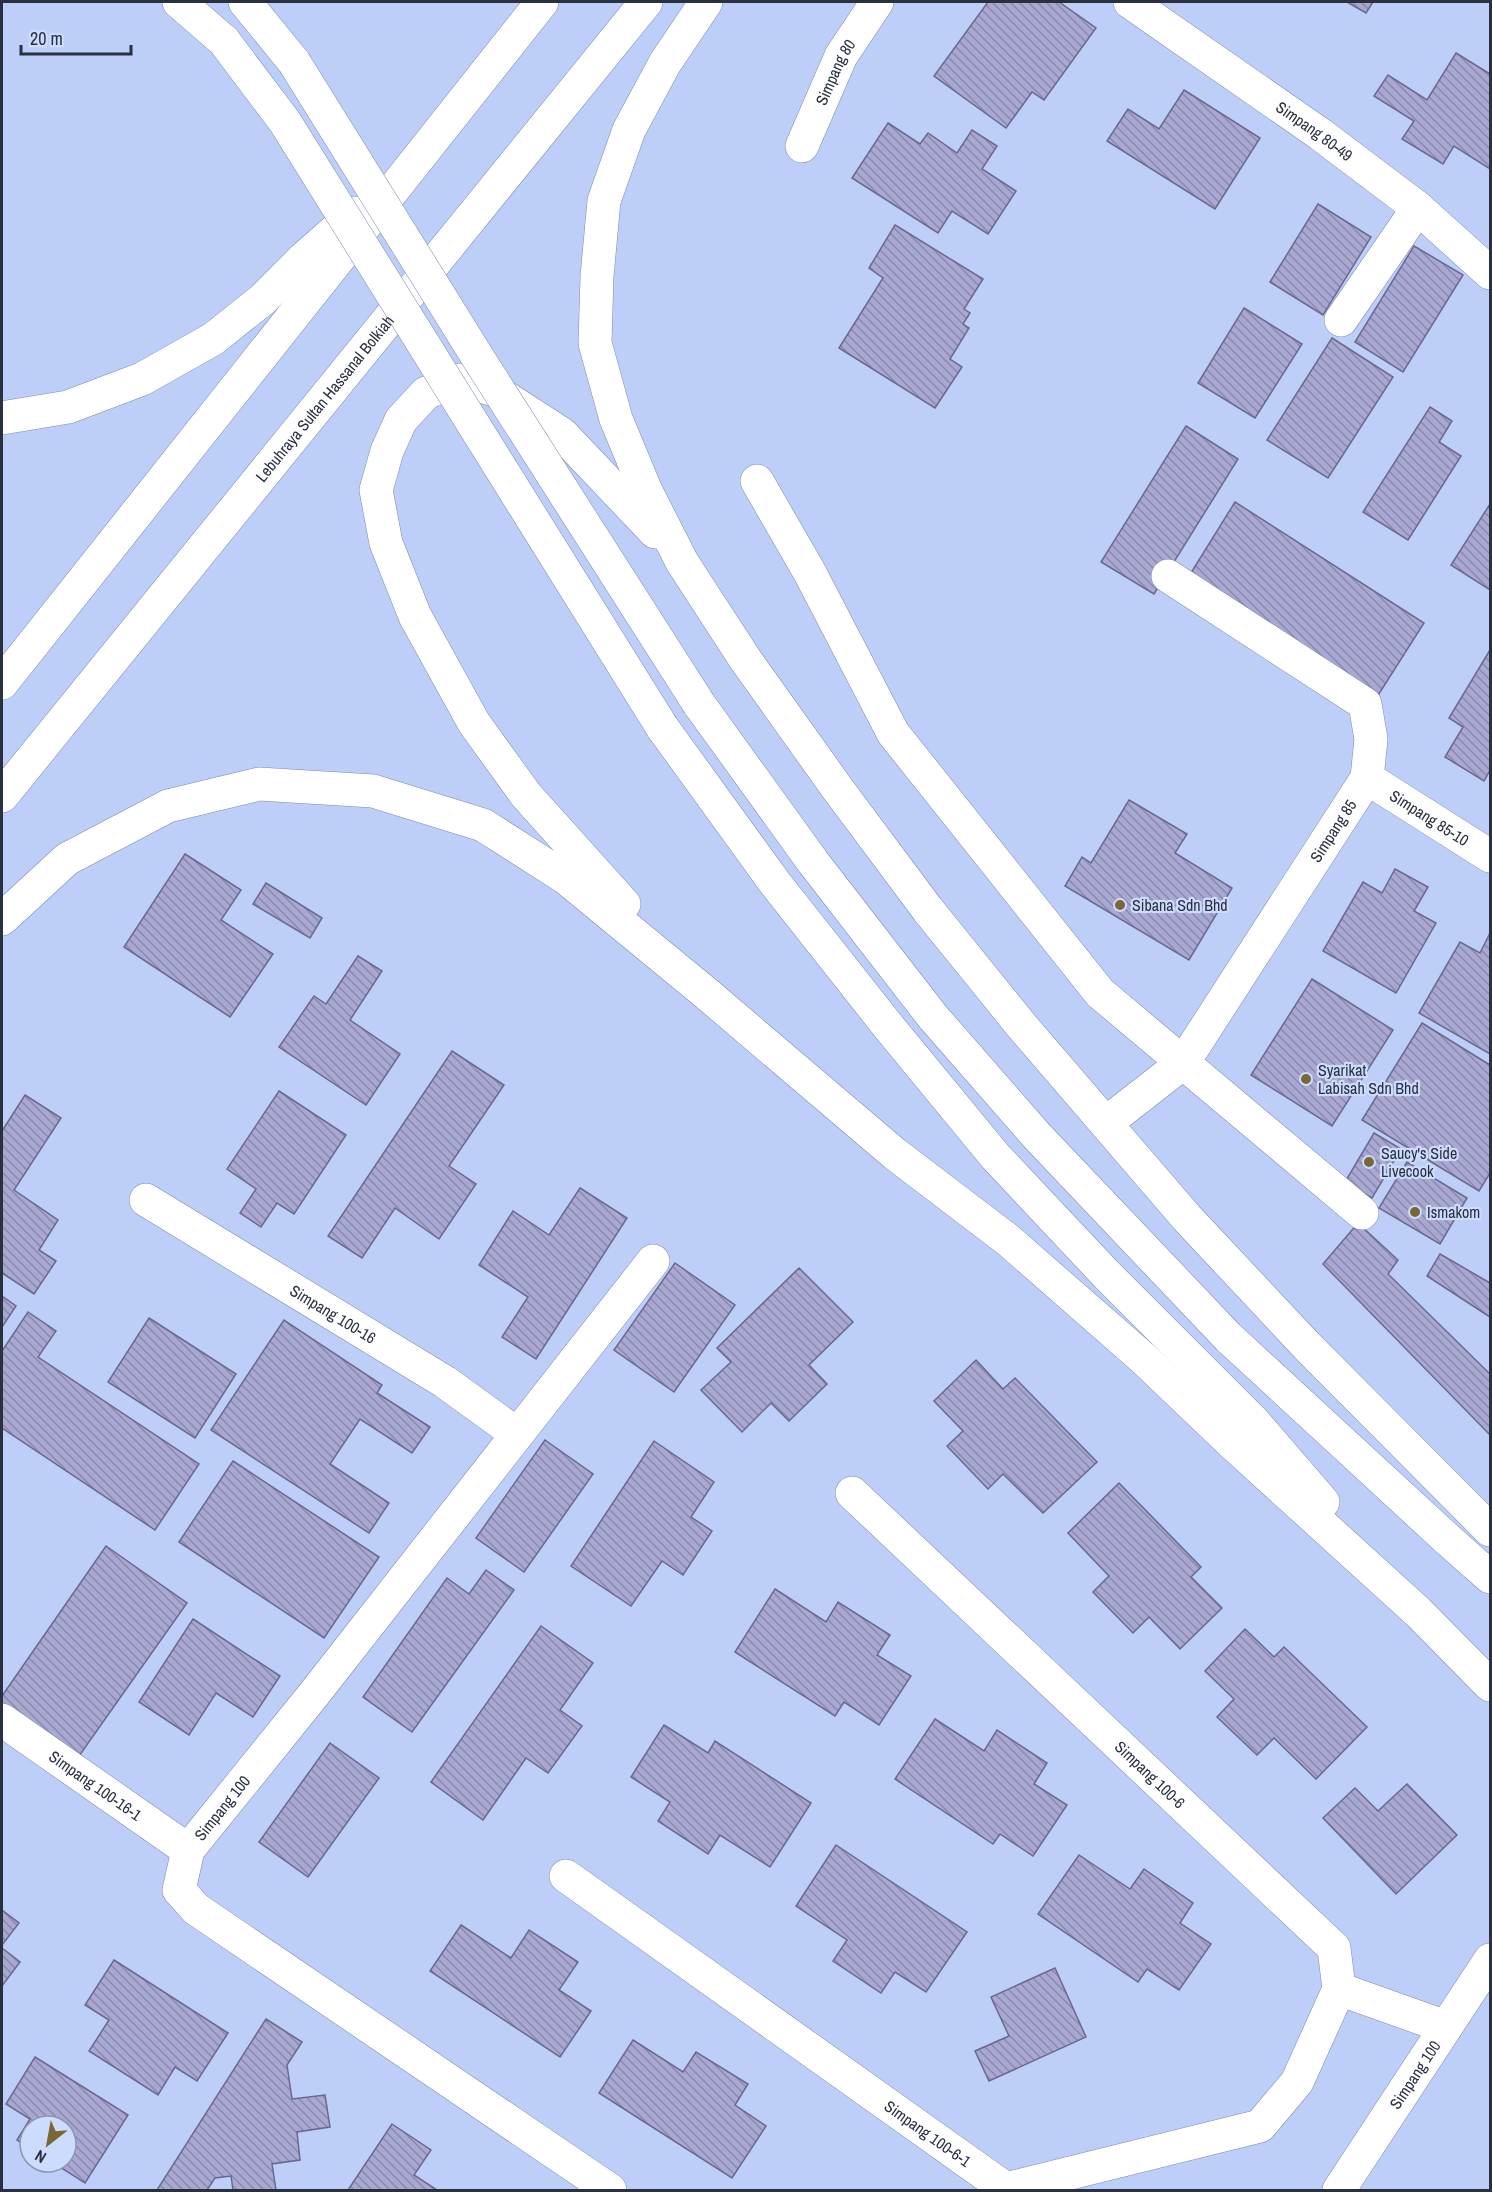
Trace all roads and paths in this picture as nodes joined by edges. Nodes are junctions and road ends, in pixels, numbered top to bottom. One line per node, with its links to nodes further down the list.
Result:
1 (179, 2): 32 (main road, bridge)
2 (245, 2): 31 (main road, bridge)
3 (542, 2): 9 (main road)
4 (646, 2): 19 (main road, Lebuhraya Sultan Hassanal Bolkiah)
5 (706, 2): 15 (main road)
6 (877, 2): 8 (main road, Simpang 80)
7 (1130, 2): 10 (main road, Simpang 80-49)
8 (802, 146)
9 (420, 155): 13 (main road); 17 (main road)
10 (1418, 208): 11 (main road, Simpang 80-49); 12 (main road)
11 (1491, 273)
12 (1341, 320)
13 (2, 418)
14 (757, 481): 23 (main road)
15 (682, 562): 22 (main road); 24 (main road)
16 (1168, 576): 18 (main road, Simpang 85)
17 (2, 683)
18 (1368, 778): 20 (main road, Simpang 85-10); 23 (main road, Simpang 85)
19 (2, 796)
20 (1491, 856)
21 (2, 919): 22 (main road)
22 (707, 994): 32 (main road)
23 (1183, 1063): 24 (main road, Simpang 85); 26 (main road)
24 (1106, 1124): 30 (main road)
25 (146, 1200): 28 (main road, Simpang 100-16)
26 (1362, 1213)
27 (653, 1261): 28 (main road, Simpang 100)
28 (517, 1434): 35 (main road, Simpang 100)
29 (852, 1493): 38 (main road, Simpang 100-6)
30 (1491, 1530)
31 (1491, 1577)
32 (1418, 1612): 33 (main road)
33 (1491, 1685)
34 (2, 1720): 35 (main road, Simpang 100-16-1)
35 (188, 1850): 40 (main road, Simpang 100)
36 (566, 1876): 38 (main road, Simpang 100-6-1)
37 (1485, 1981): 39 (main road, Simpang 100)
38 (1339, 1989): 39 (main road)
39 (1446, 2027): 41 (main road, Simpang 100)
40 (609, 2190)
41 (1339, 2190)

